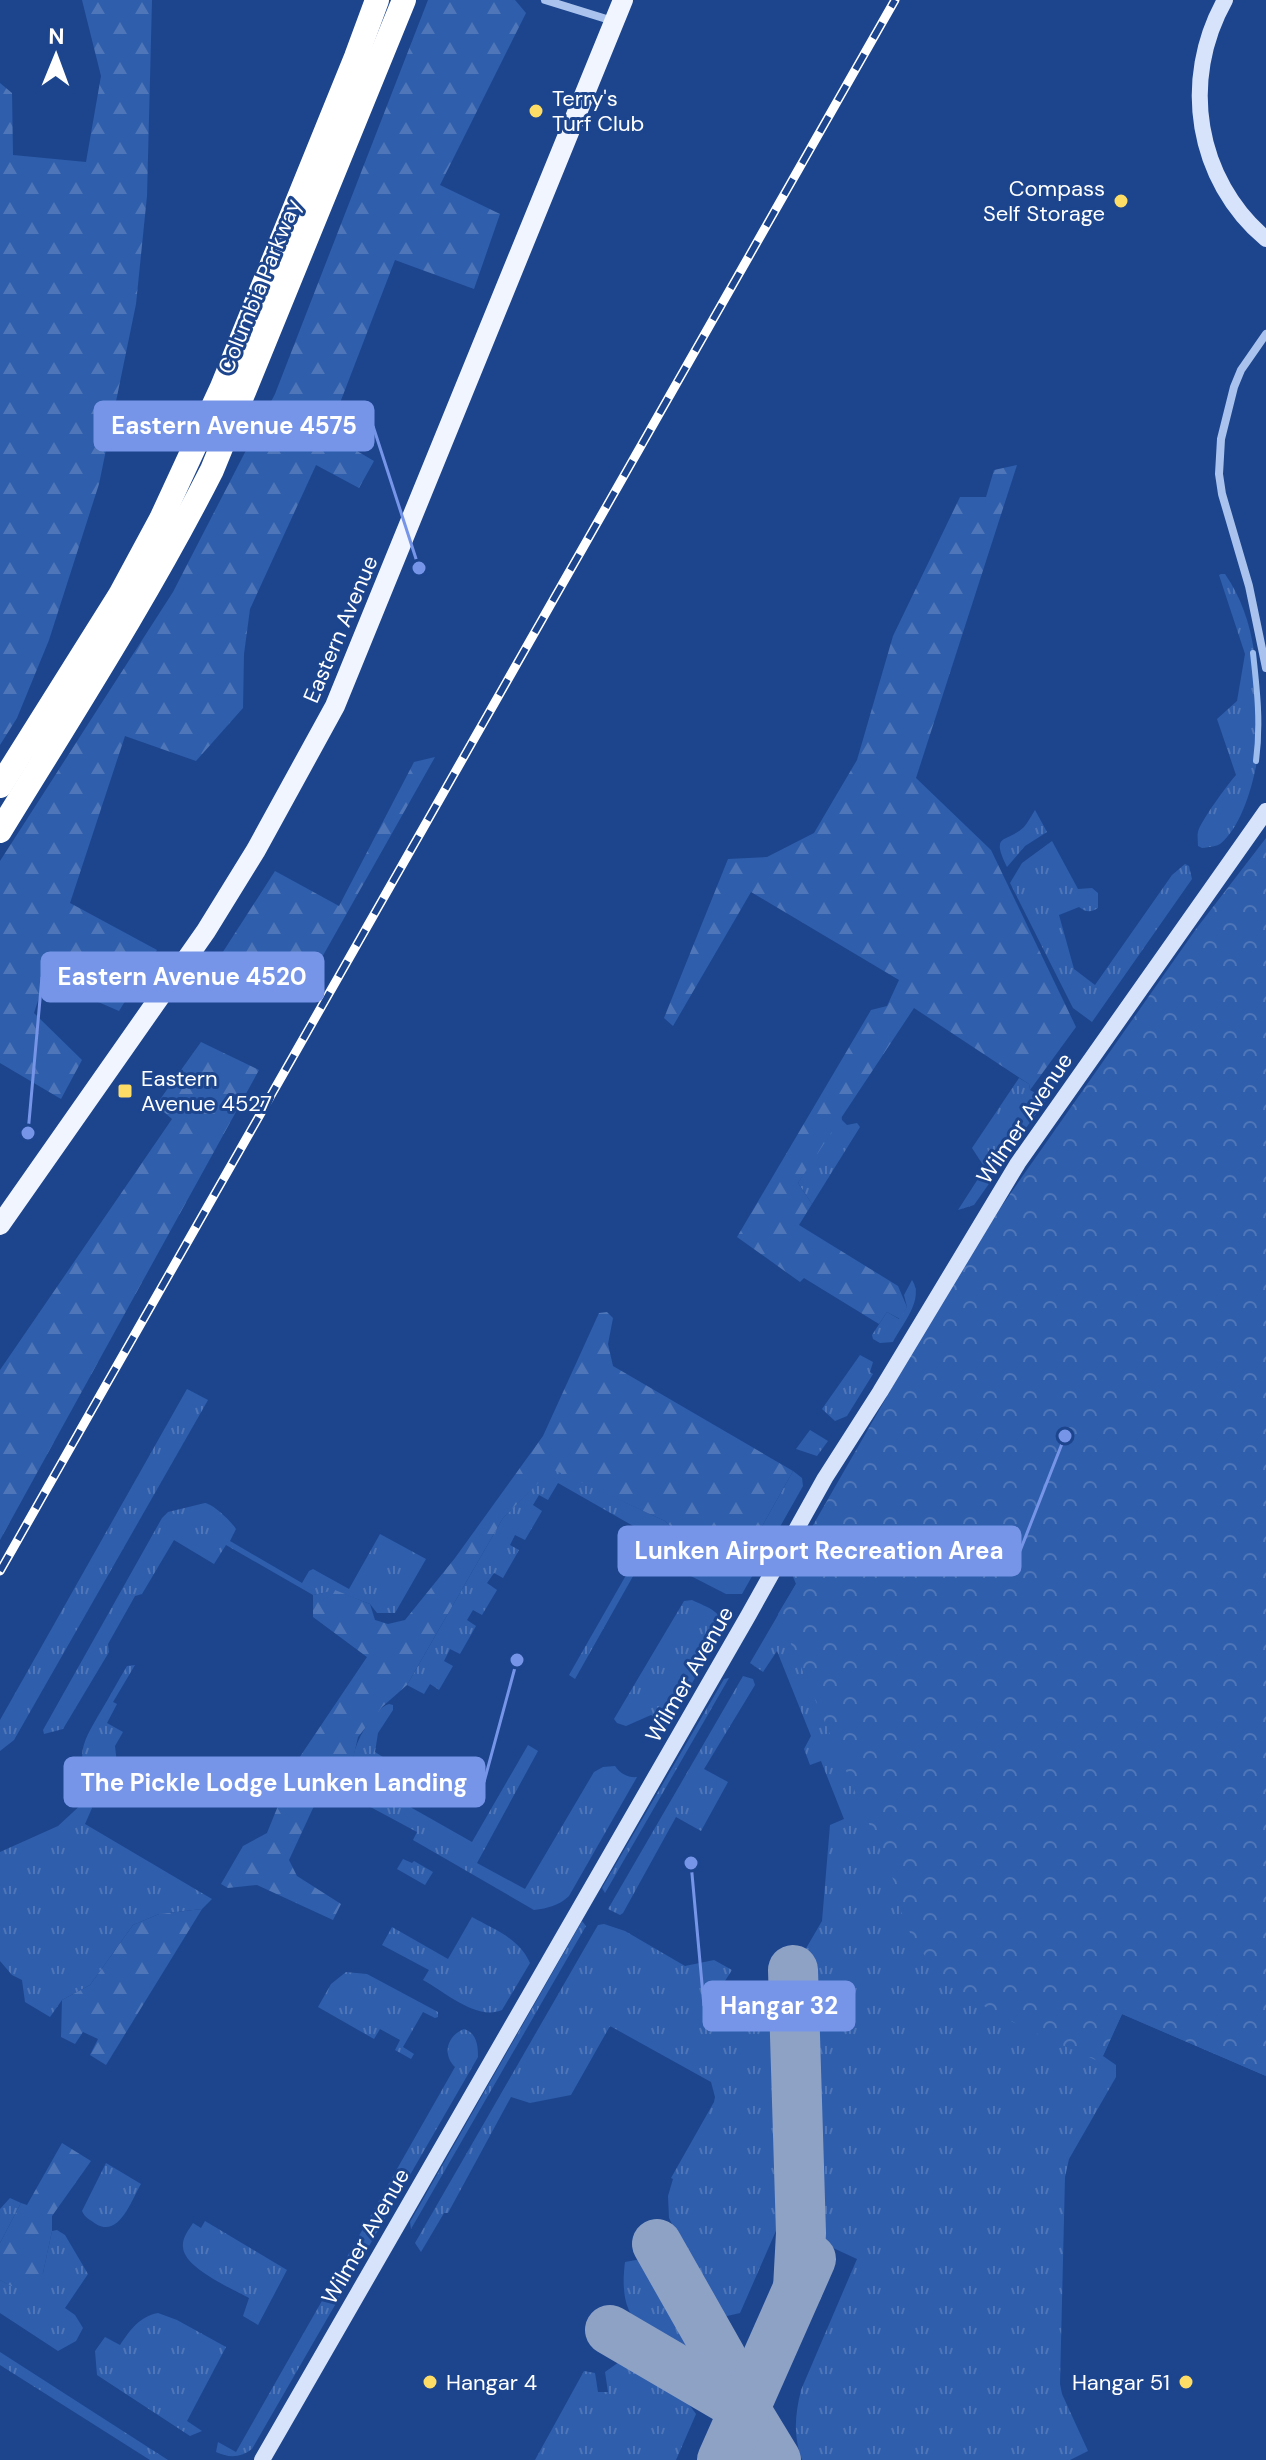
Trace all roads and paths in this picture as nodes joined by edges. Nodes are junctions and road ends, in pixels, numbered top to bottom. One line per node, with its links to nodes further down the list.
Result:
1 (377, 0): 10 (highway, Columbia Parkway)
2 (545, 0): 6 (street)
3 (623, 0): 6 (main road, Eastern Avenue)
4 (1225, 0): 7 (street)
5 (404, 1): 12 (highway, Columbia Parkway)
6 (614, 21): 13 (main road, Eastern Avenue)
7 (1266, 239)
8 (1266, 334): 9 (street)
9 (1266, 668)
10 (0, 786)
11 (1266, 811): 14 (street, Wilmer Avenue)
12 (0, 831)
13 (0, 1225)
14 (262, 2460)

